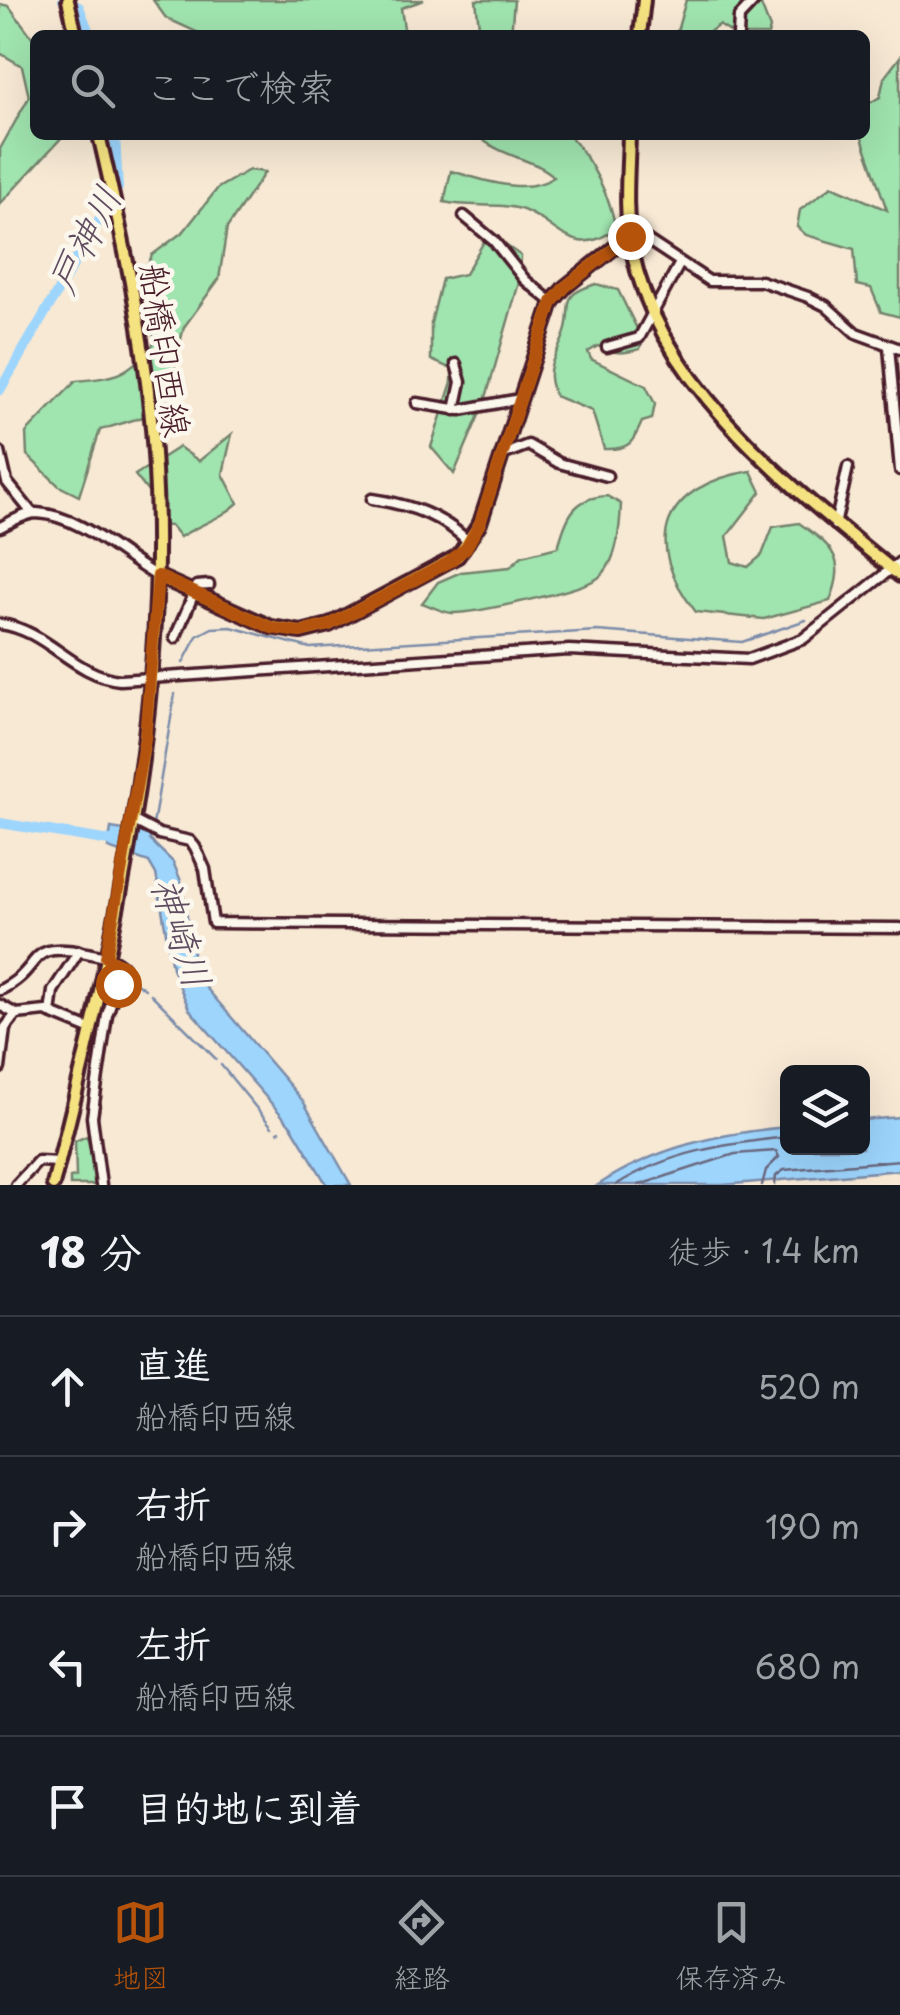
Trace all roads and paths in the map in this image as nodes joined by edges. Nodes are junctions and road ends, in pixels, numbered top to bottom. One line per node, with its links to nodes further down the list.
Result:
1 (68, 0): 4 (main road)
2 (644, 0): 5 (main road)
3 (755, 0): 6 (street)
4 (75, 30)
5 (641, 30)
6 (738, 30)
7 (100, 140): 32 (main road, 船橋印西線)
8 (629, 140): 10 (main road)
9 (464, 216): 12 (street)
10 (630, 236): 11 (street); 12 (main road); 13 (main road)
11 (680, 263): 13 (street); 15 (street)
12 (552, 302): 18 (main road)
13 (653, 317): 14 (street); 28 (main road)
14 (608, 347)
15 (889, 347): 16 (street); 24 (street)
16 (900, 349)
17 (456, 364): 20 (street)
18 (520, 399): 20 (street); 22 (main road)
19 (417, 403): 20 (street)
20 (455, 410)
21 (0, 452): 27 (street)
22 (502, 455): 25 (street); 30 (main road)
23 (848, 467): 28 (street)
24 (900, 470)
25 (607, 476)
26 (372, 499): 30 (street)
27 (32, 514): 29 (street); 32 (street)
28 (836, 525): 31 (main road)
29 (0, 527)
30 (470, 543): 34 (main road)
31 (897, 569): 37 (street)
32 (158, 576): 34 (main road); 37 (main road, 船橋印西線)
33 (209, 585): 34 (street)
34 (194, 591): 36 (street)
35 (0, 624): 37 (street)
36 (175, 638)
37 (152, 678): 38 (main road, 船橋印西線)
38 (132, 822): 39 (street); 41 (main road, 船橋印西線)
39 (900, 928)
40 (79, 952): 41 (street); 42 (street); 44 (street)
41 (106, 957): 46 (main road, 船橋印西線); 51 (street)
42 (0, 990)
43 (0, 1005): 45 (street)
44 (50, 1013): 45 (street); 46 (street)
45 (16, 1014): 47 (street)
46 (92, 1030): 48 (main road, 船橋印西線)
47 (0, 1068)
48 (59, 1162): 49 (street); 50 (main road, 船橋印西線)
49 (16, 1185)
50 (53, 1185)
51 (101, 1185)

